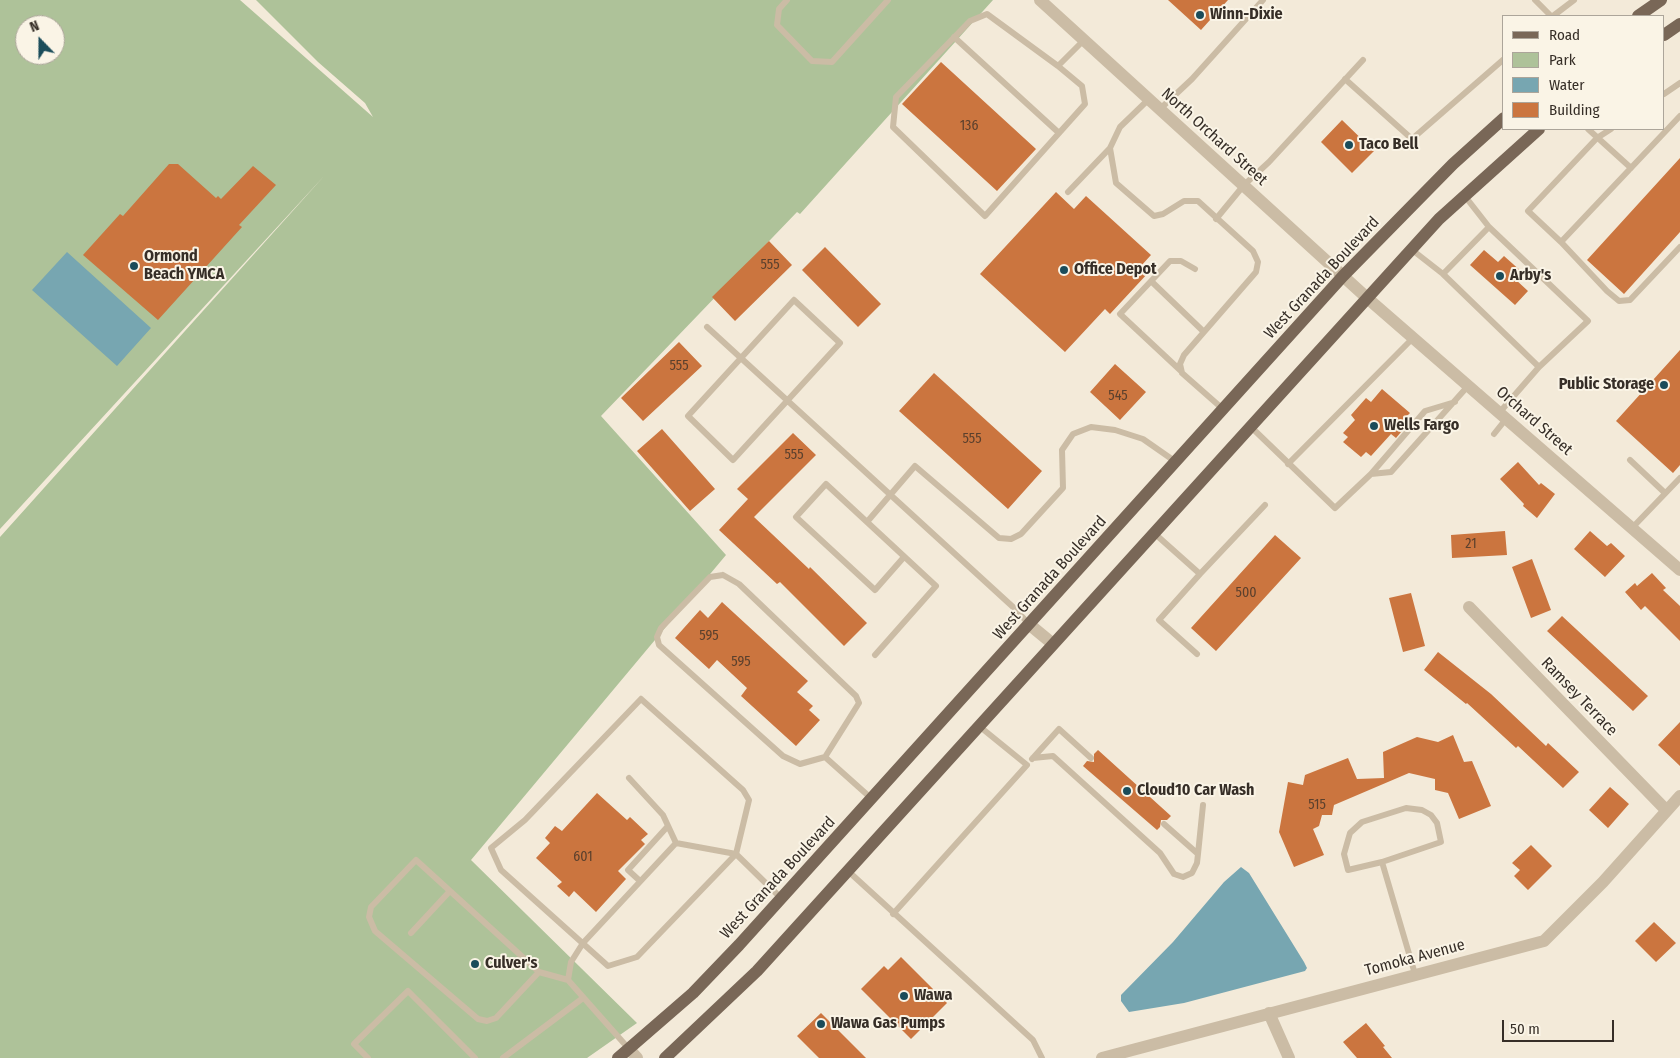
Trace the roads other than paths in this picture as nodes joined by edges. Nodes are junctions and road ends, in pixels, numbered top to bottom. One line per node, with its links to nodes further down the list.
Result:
1 (787, 0): 2 (lane)
2 (888, 0)
3 (1040, 0): 14 (street, North Orchard Street)
4 (1263, 0): 22 (lane)
5 (1535, 0): 8 (lane)
6 (1574, 0): 9 (lane)
7 (1661, 0): 10 (main road)
8 (1551, 15)
9 (1553, 15)
10 (1639, 15)
11 (1680, 24): 12 (main road)
12 (1665, 34)
13 (954, 37): 17 (lane); 28 (lane); 28 (lane)
14 (1084, 40): 17 (lane); 21 (street, North Orchard Street)
15 (1364, 60): 18 (lane)
16 (1502, 61): 18 (lane)
17 (1058, 66): 28 (lane)
18 (1346, 79): 32 (lane)
19 (1680, 83): 20 (lane)
20 (1665, 93)
21 (1149, 99): 22 (street, North Orchard Street); 30 (lane)
22 (1160, 109): 32 (street, North Orchard Street)
23 (1680, 116): 31 (lane)
24 (1502, 120): 42 (main road, West Granada Boulevard)
25 (1538, 130): 34 (main road)
26 (1589, 130): 29 (lane)
27 (1609, 130): 29 (lane)
28 (1059, 133)
29 (1597, 138): 31 (lane); 37 (lane)
30 (1110, 148): 33 (lane); 35 (lane)
31 (1631, 168): 37 (lane)
32 (1244, 185): 35 (lane); 42 (street, North Orchard Street)
33 (1068, 192)
34 (1464, 195): 36 (lane); 39 (main road)
35 (1216, 219): 46 (lane)
36 (1489, 227): 41 (lane); 49 (lane)
37 (1561, 242): 38 (lane)
38 (1680, 247)
39 (1411, 250): 41 (lane); 44 (main road)
40 (1195, 270): 43 (lane)
41 (1443, 274): 49 (lane)
42 (1343, 276): 44 (street, North Orchard Street); 54 (main road, West Granada Boulevard)
43 (1151, 281): 46 (lane); 50 (lane)
44 (1366, 297): 47 (street, Orchard Street); 56 (main road)
45 (707, 327): 48 (lane)
46 (1204, 332): 50 (lane)
47 (1413, 338): 51 (street, Orchard Street); 60 (lane)
48 (740, 358): 52 (lane); 52 (lane); 52 (lane)
49 (1539, 367): 55 (lane)
50 (1182, 372): 54 (lane)
51 (1468, 386): 53 (lane); 55 (street, Orchard Street)
52 (787, 400): 64 (lane)
53 (1455, 402): 61 (lane); 61 (lane)
54 (1224, 410): 59 (main road, West Granada Boulevard)
55 (1502, 416): 57 (lane); 67 (street, Orchard Street)
56 (1250, 426): 60 (lane); 68 (main road)
57 (1494, 434)
58 (1630, 460): 63 (lane)
59 (1176, 462): 64 (lane); 73 (main road, West Granada Boulevard)
60 (1288, 464): 61 (lane)
61 (1371, 474)
62 (1680, 478): 63 (lane)
63 (1666, 493): 67 (lane)
64 (890, 494): 66 (lane); 73 (lane)
65 (1266, 505): 71 (lane)
66 (867, 522): 69 (lane); 69 (lane)
67 (1632, 528): 70 (street, Orchard Street)
68 (1154, 533): 71 (lane); 74 (main road)
69 (904, 557): 76 (lane)
70 (1680, 570)
71 (1200, 574): 75 (lane)
72 (1469, 607): 86 (street, Ramsey Terrace)
73 (1030, 625): 74 (street); 84 (main road, West Granada Boulevard)
74 (1053, 644): 77 (main road)
75 (1197, 654)
76 (875, 655)
77 (979, 726): 81 (lane); 93 (main road)
78 (824, 756): 78 (lane); 84 (lane)
79 (1032, 758): 80 (lane); 81 (lane); 91 (lane)
80 (1091, 758)
81 (1027, 765): 97 (lane)
82 (629, 778): 88 (lane)
83 (1680, 796): 86 (street, Tomoka Avenue)
84 (872, 799): 96 (main road, West Granada Boulevard)
85 (1202, 805): 91 (lane)
86 (1666, 810): 101 (street, Tomoka Avenue)
87 (1164, 824): 91 (lane)
88 (668, 826): 89 (lane); 94 (lane)
89 (676, 843): 90 (lane); 94 (lane)
90 (736, 854): 96 (lane); 99 (lane); 99 (lane)
91 (1198, 854)
92 (1382, 862): 92 (lane); 101 (lane)
93 (848, 871): 97 (lane); 110 (main road)
94 (640, 881): 99 (lane)
95 (450, 891): 98 (lane); 100 (lane); 100 (lane)
96 (782, 899): 105 (main road, West Granada Boulevard)
97 (894, 914): 111 (lane)
98 (411, 933)
99 (583, 943): 102 (lane)
100 (539, 972): 102 (lane)
101 (1416, 974): 104 (street, Tomoka Avenue)
102 (568, 980): 103 (lane)
103 (583, 998): 105 (lane); 108 (lane)
104 (1270, 1013): 112 (street, Tomoka Avenue); 113 (street)
105 (633, 1054): 109 (main road, West Granada Boulevard)
106 (368, 1058): 107 (lane)
107 (475, 1058)
108 (503, 1058)
109 (618, 1058)
110 (665, 1058)
111 (1042, 1058)
112 (1102, 1058)
113 (1289, 1058)

